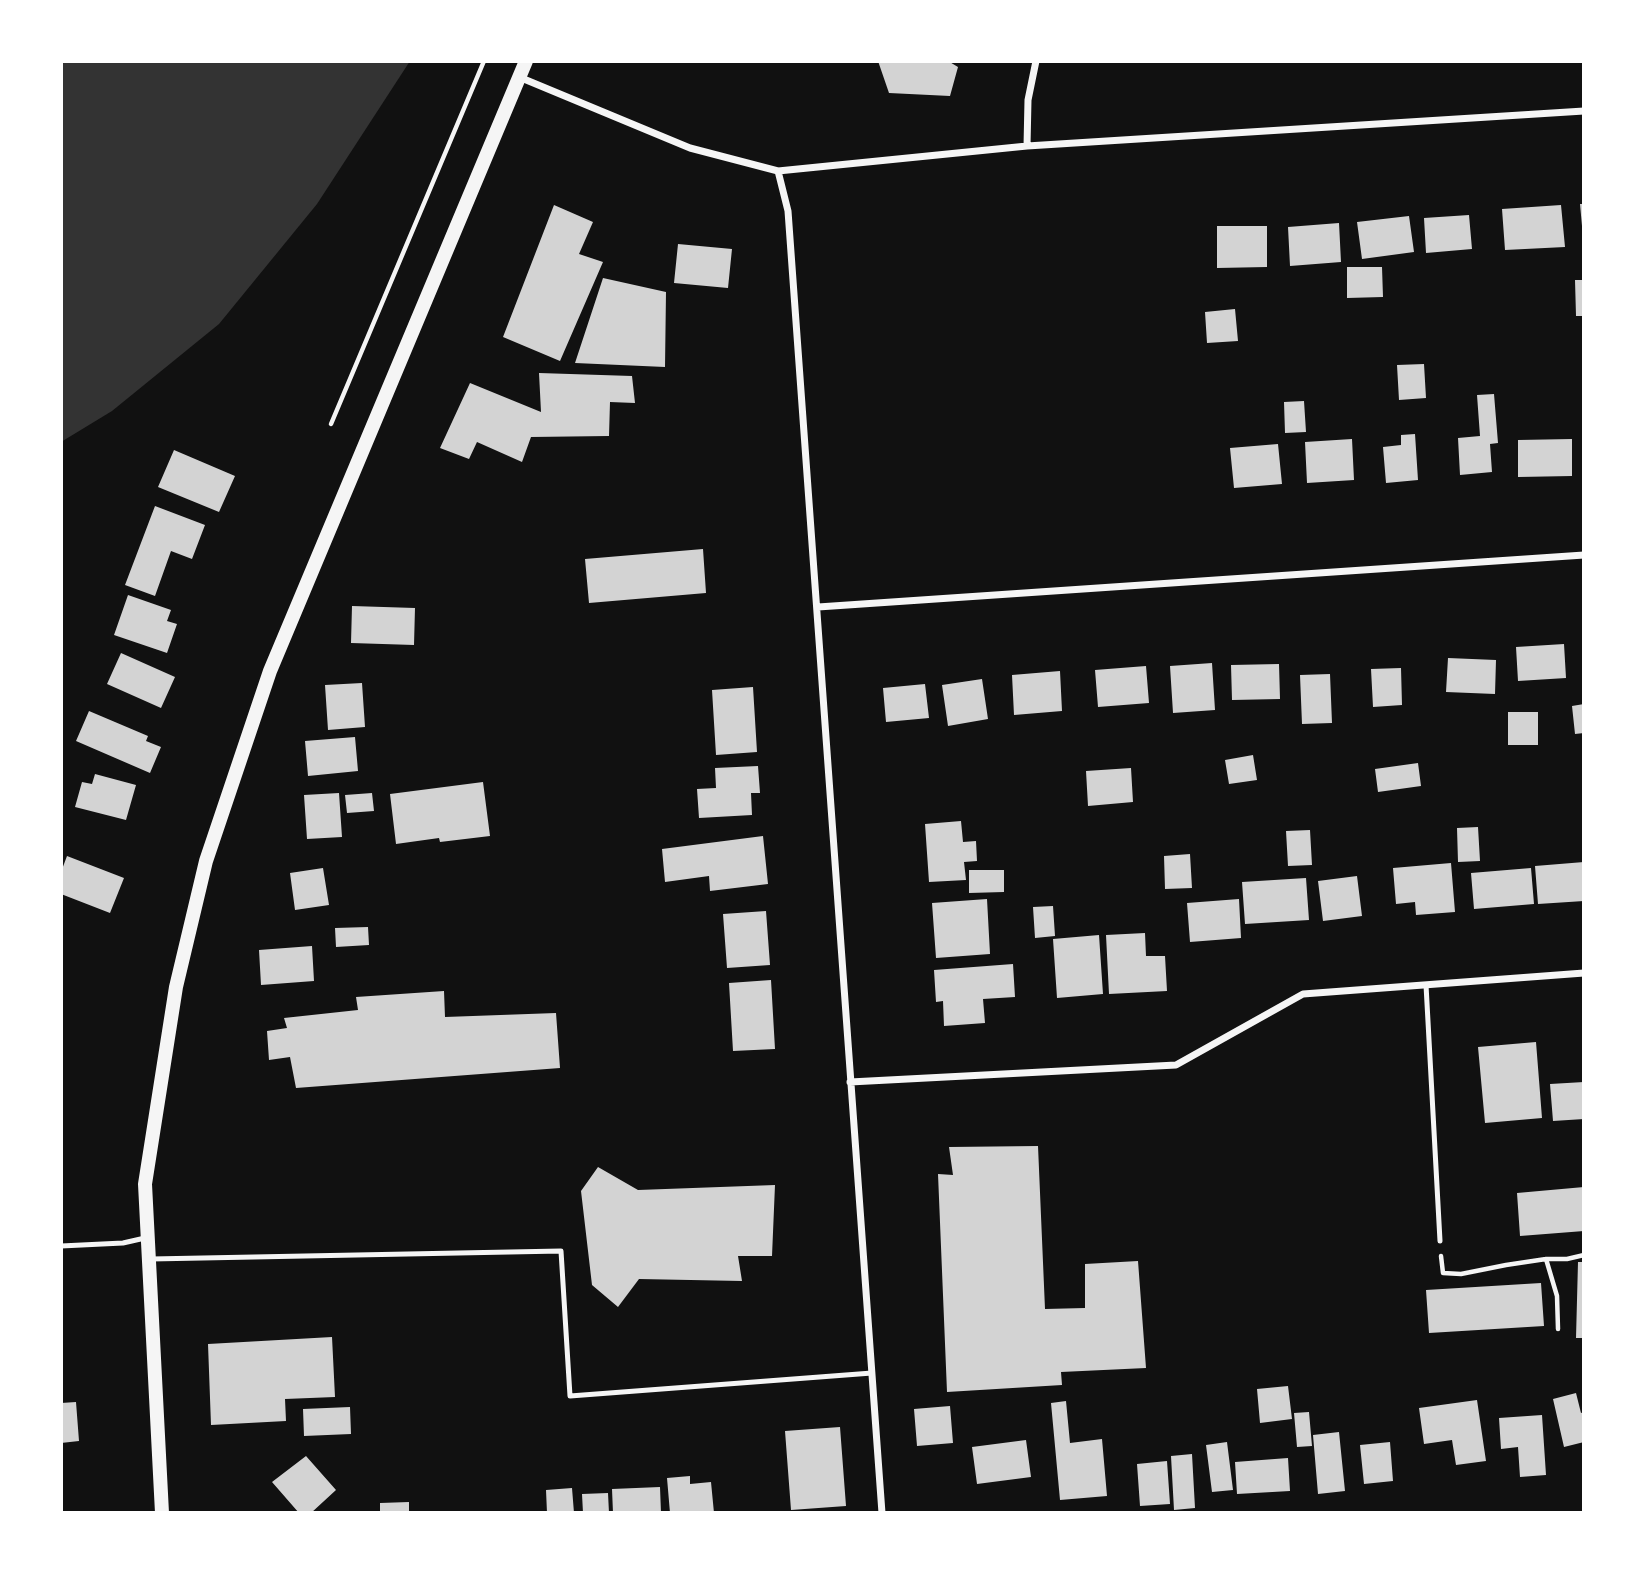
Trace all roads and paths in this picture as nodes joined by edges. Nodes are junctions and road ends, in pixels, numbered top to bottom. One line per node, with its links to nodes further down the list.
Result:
1 (484, 61): 8 (path)
2 (526, 61): 4 (main road)
3 (1036, 61): 6 (street)
4 (519, 77): 7 (street); 14 (main road)
5 (1584, 111): 6 (street)
6 (1027, 146): 7 (street)
7 (778, 171): 10 (street)
8 (331, 424)
9 (1584, 555): 10 (street)
10 (818, 607): 13 (street)
11 (1584, 973): 12 (street)
12 (1426, 985): 13 (street); 15 (lane)
13 (849, 1082): 21 (street)
14 (148, 1237): 16 (lane); 18 (main road)
15 (1440, 1241): 19 (path)
16 (61, 1245)
17 (1584, 1255): 19 (path)
18 (149, 1259): 21 (lane); 22 (main road)
19 (1546, 1259): 20 (path)
20 (1558, 1329)
21 (872, 1373): 23 (street)
22 (162, 1513)
23 (882, 1513)

